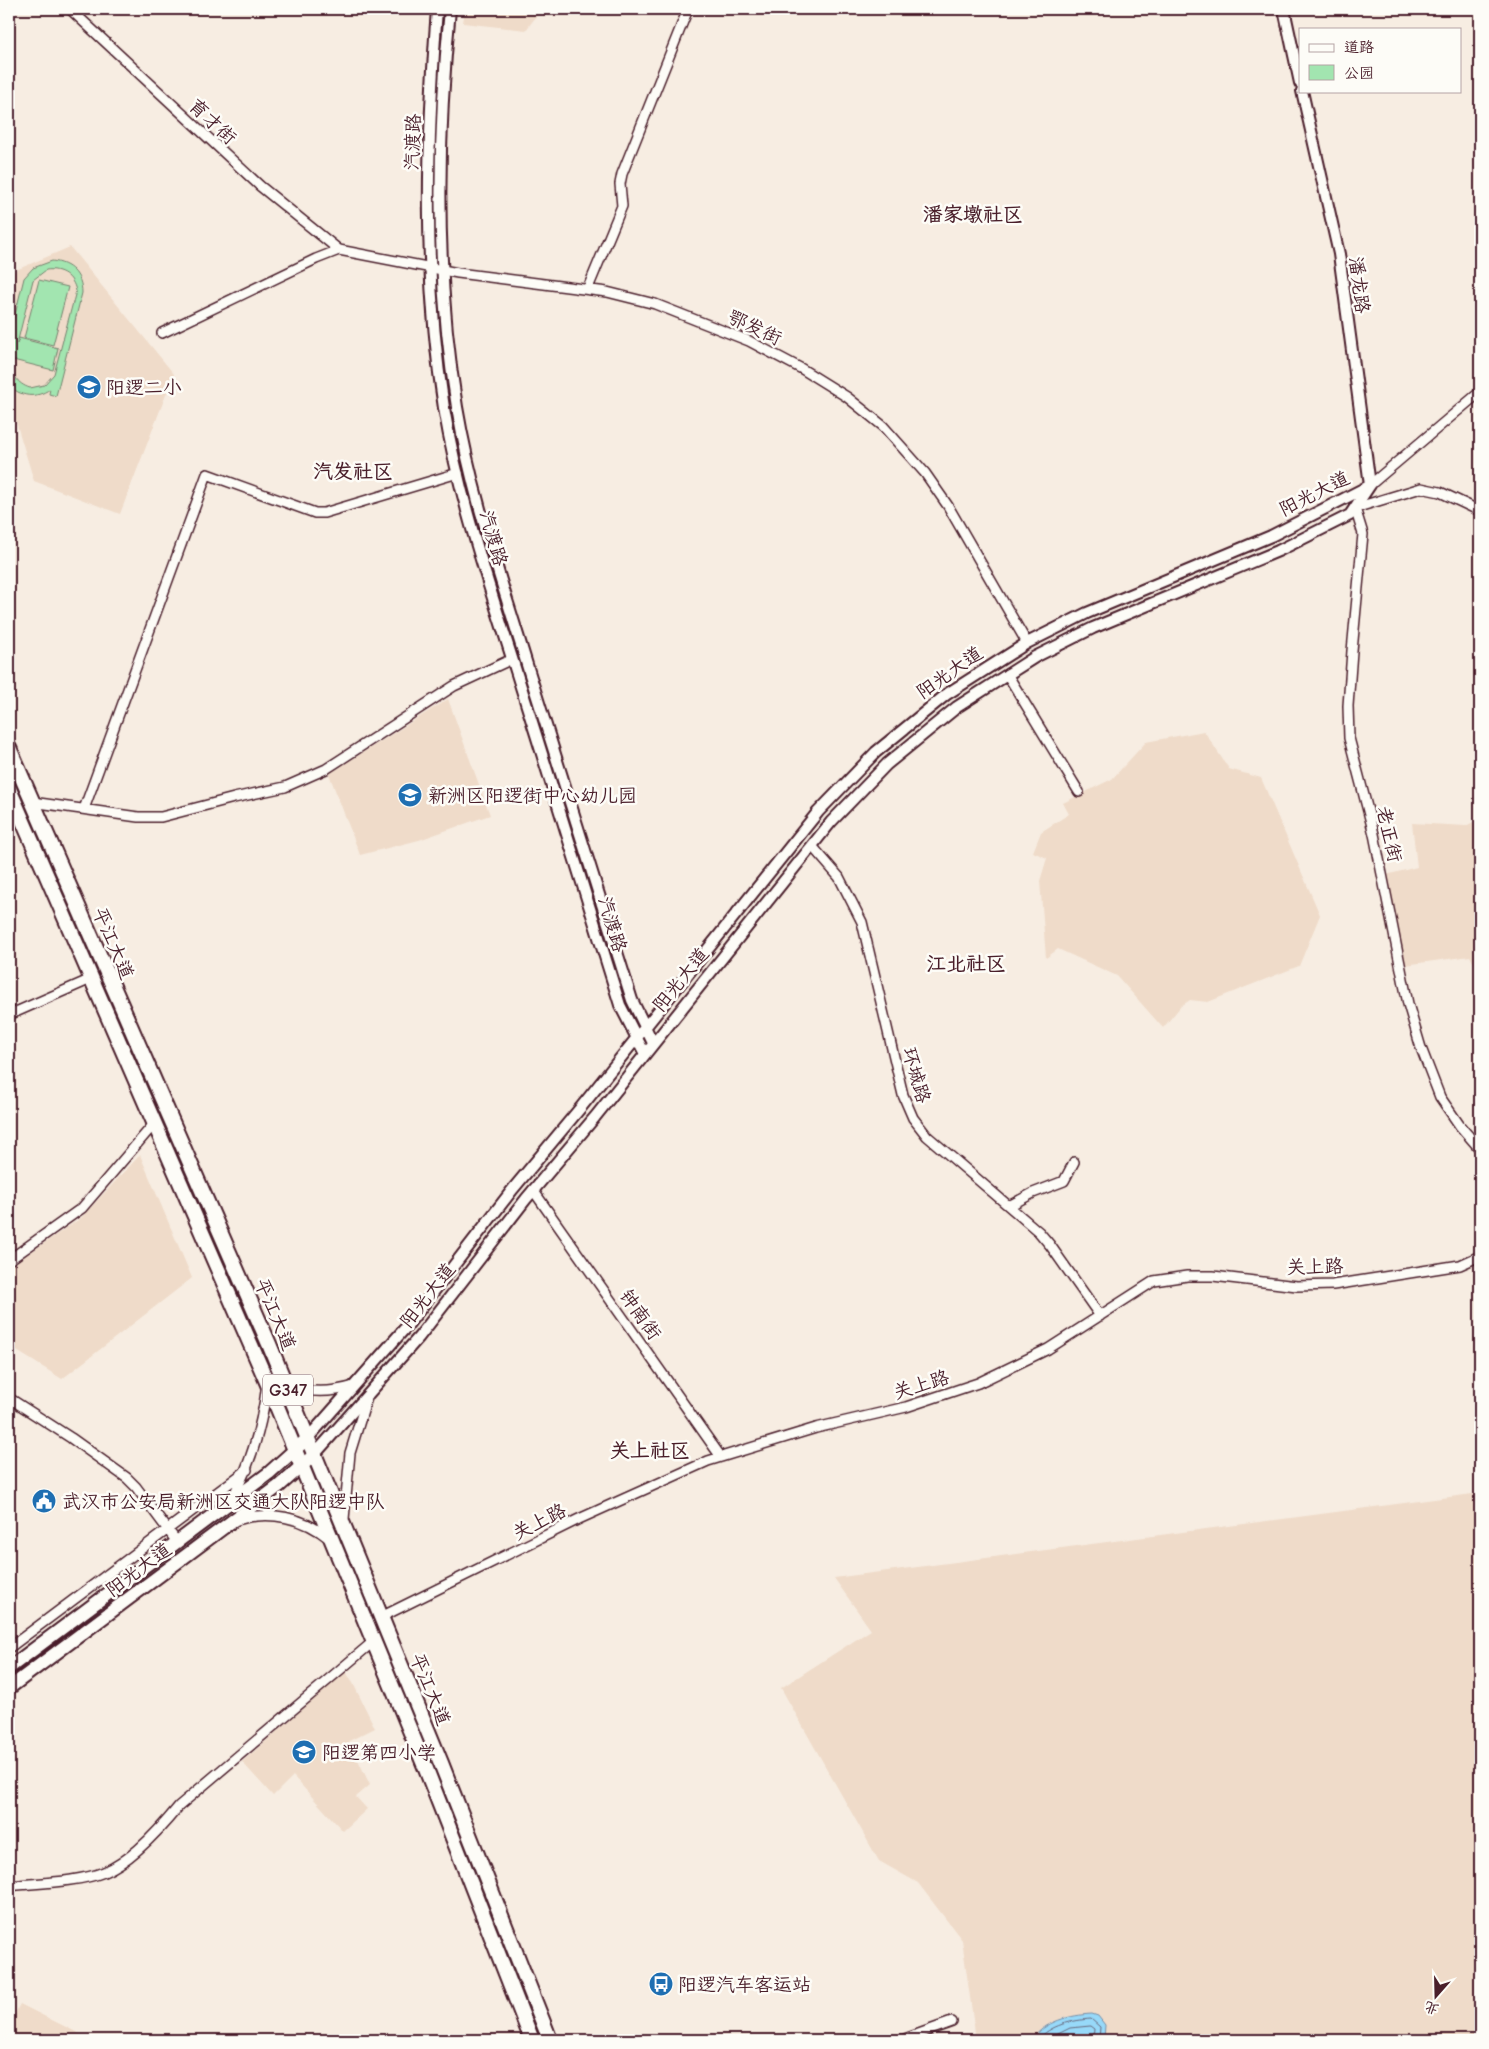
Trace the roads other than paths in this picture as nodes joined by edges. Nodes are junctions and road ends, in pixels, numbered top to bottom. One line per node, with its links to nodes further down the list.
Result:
1 (70, 9): 8 (street, 育才街)
2 (437, 9): 9 (street, 汽渡路)
3 (450, 9): 10 (street, 汽渡路)
4 (688, 9): 11 (street)
5 (1284, 9): 6 (street)
6 (1299, 78)
7 (1302, 92): 15 (street, 潘龙路)
8 (339, 250): 9 (street, 鄂发街); 12 (street)
9 (431, 268): 10 (street, 鄂发街); 14 (street, 汽渡路)
10 (444, 270): 11 (street, 鄂发街); 29 (street, 汽渡路)
11 (588, 288): 18 (street, 鄂发街)
12 (162, 333)
13 (1480, 392): 15 (street)
14 (458, 473): 19 (street, 汽渡路); 25 (street)
15 (1370, 485): 16 (street, 阳光大道); 18 (street, 阳光大道)
16 (1355, 508): 17 (street); 20 (street, 阳光大道); 34 (street, 老正街)
17 (1480, 511)
18 (1027, 643): 29 (street, 阳光大道)
19 (512, 659): 25 (street); 30 (street, 汽渡路)
20 (1007, 674): 23 (street); 26 (street, 阳光大道)
21 (9, 748): 24 (highway, 平江大道 / G347)
22 (9, 789): 27 (highway, 平江大道 / G347)
23 (1079, 792)
24 (32, 802): 25 (street); 42 (highway, 平江大道 / G347)
25 (84, 809)
26 (812, 846): 31 (street, 阳光大道); 37 (street, 环城路)
27 (91, 979): 28 (street); 33 (highway, 平江大道 / G347)
28 (9, 1015)
29 (645, 1027): 30 (street, 阳光大道); 31 (street, 汽渡路)
30 (637, 1038): 32 (street, 汽渡路); 43 (street, 阳光大道)
31 (653, 1043): 32 (street, 阳光大道)
32 (645, 1054): 36 (street, 阳光大道)
33 (154, 1124): 39 (street); 41 (highway, 平江大道 / G347)
34 (1480, 1149)
35 (1074, 1162): 37 (street)
36 (533, 1190): 44 (street, 阳光大道); 49 (street, 钟南街)
37 (1009, 1206): 40 (street, 环城路)
38 (1480, 1256): 40 (street, 关上路)
39 (9, 1260)
40 (1100, 1316): 49 (street, 关上路)
41 (267, 1382): 47 (highway, 平江大道 / G347); 51 (street)
42 (286, 1385): 43 (street); 46 (highway, 平江大道 / G347)
43 (354, 1386): 46 (street, 阳光大道)
44 (367, 1396): 48 (street, 阳光大道); 54 (street)
45 (9, 1398): 55 (street)
46 (308, 1438): 47 (main road, 阳光大道); 48 (highway, 平江大道 / G347)
47 (296, 1450): 50 (highway, 平江大道 / G347); 52 (main road, 阳光大道)
48 (315, 1454): 50 (main road, 阳光大道); 54 (highway, 平江大道 / G347)
49 (721, 1457): 58 (street, 关上路)
50 (302, 1466): 53 (main road, 阳光大道); 57 (highway, 平江大道 / G347)
51 (247, 1470): 52 (street); 55 (street)
52 (229, 1503): 56 (main road, 阳光大道)
53 (232, 1521): 57 (street); 62 (main road, 阳光大道)
54 (344, 1524): 58 (highway, 平江大道 / G347)
55 (168, 1530): 56 (street); 60 (street)
56 (177, 1542): 61 (main road, 阳光大道)
57 (333, 1542): 59 (highway, 平江大道 / G347)
58 (381, 1617): 66 (highway, 平江大道 / G347)
59 (374, 1641): 63 (street); 65 (highway, 平江大道 / G347)
60 (9, 1648)
61 (9, 1668)
62 (9, 1688)
63 (9, 1886)
64 (952, 2022): 67 (street)
65 (532, 2040)
66 (550, 2040)
67 (902, 2040)

